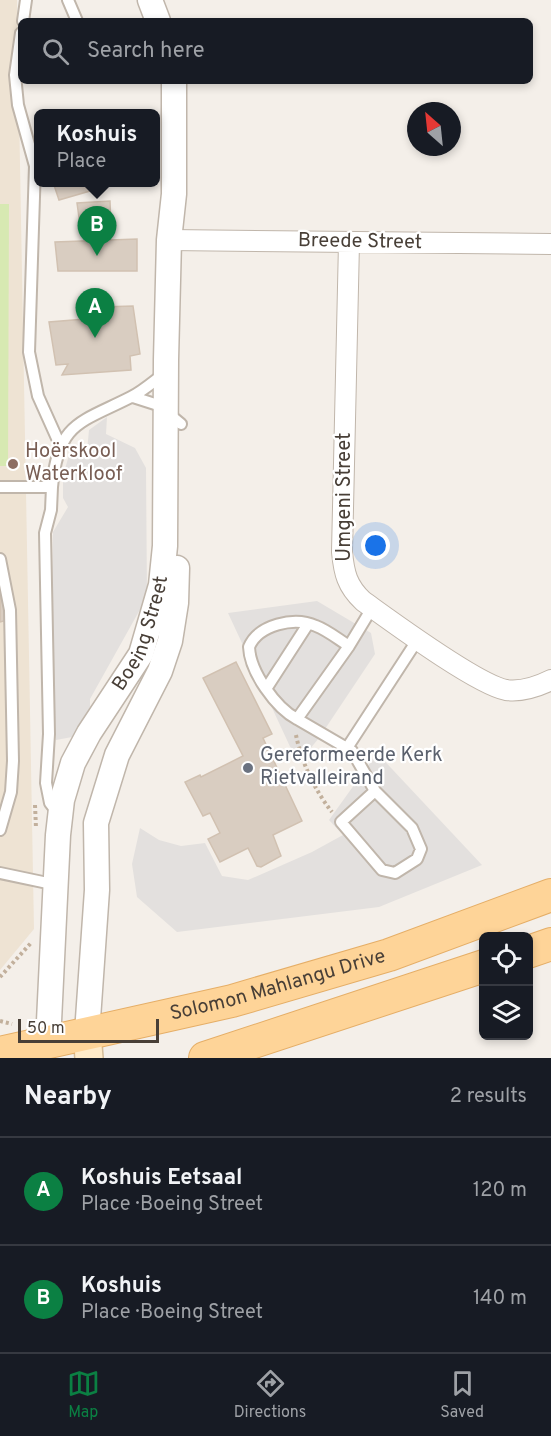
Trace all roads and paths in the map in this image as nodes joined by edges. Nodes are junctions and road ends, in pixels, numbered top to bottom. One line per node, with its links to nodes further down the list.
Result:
1 (26, 0): 4 (lane)
2 (68, 0): 5 (lane)
3 (150, 0): 6 (street)
4 (23, 18)
5 (76, 18)
6 (157, 18)
7 (18, 54): 9 (lane)
8 (174, 84): 11 (street, Boeing Street)
9 (34, 162)
10 (34, 187): 17 (lane)
11 (175, 241): 12 (street, Breede Street); 14 (street, Boeing Street); 16 (street, Boeing Street)
12 (349, 243): 13 (street, Breede Street); 21 (street, Umgeni Street)
13 (551, 244)
14 (165, 373): 15 (lane); 16 (street, Boeing Street)
15 (133, 397): 16 (lane); 17 (lane)
16 (174, 417): 35 (street, Boeing Street); 45 (street, Boeing Street)
17 (60, 445): 19 (lane)
18 (0, 487): 19 (lane)
19 (52, 487): 35 (lane)
20 (0, 559): 25 (lane)
21 (372, 608): 23 (street, Umgeni Street); 24 (lane)
22 (308, 624): 24 (lane); 28 (lane); 28 (lane)
23 (418, 639): 27 (street, Umgeni Street); 30 (lane)
24 (349, 646): 29 (lane)
25 (12, 657): 26 (lane); 34 (lane)
26 (0, 658)
27 (551, 680)
28 (266, 689): 29 (lane)
29 (297, 719): 30 (lane); 33 (path)
30 (347, 748): 31 (lane)
31 (375, 791): 33 (lane); 33 (lane)
32 (34, 795): 35 (path)
33 (341, 822)
34 (0, 830)
35 (47, 836): 37 (street, Boeing Street)
36 (0, 873): 37 (lane)
37 (57, 885): 46 (street, Boeing Street)
38 (551, 895): 45 (main road, Solomon Mahlangu Drive)
39 (37, 938): 43 (path)
40 (551, 944): 41 (main road)
41 (533, 950)
42 (479, 967): 44 (main road, Solomon Mahlangu Drive)
43 (0, 977)
44 (298, 1028): 48 (main road, Solomon Mahlangu Drive); 49 (main road)
45 (88, 1046): 46 (main road, Solomon Mahlangu Drive)
46 (48, 1050): 47 (main road, Solomon Mahlangu Drive)
47 (0, 1053)
48 (205, 1058)
49 (264, 1058)

